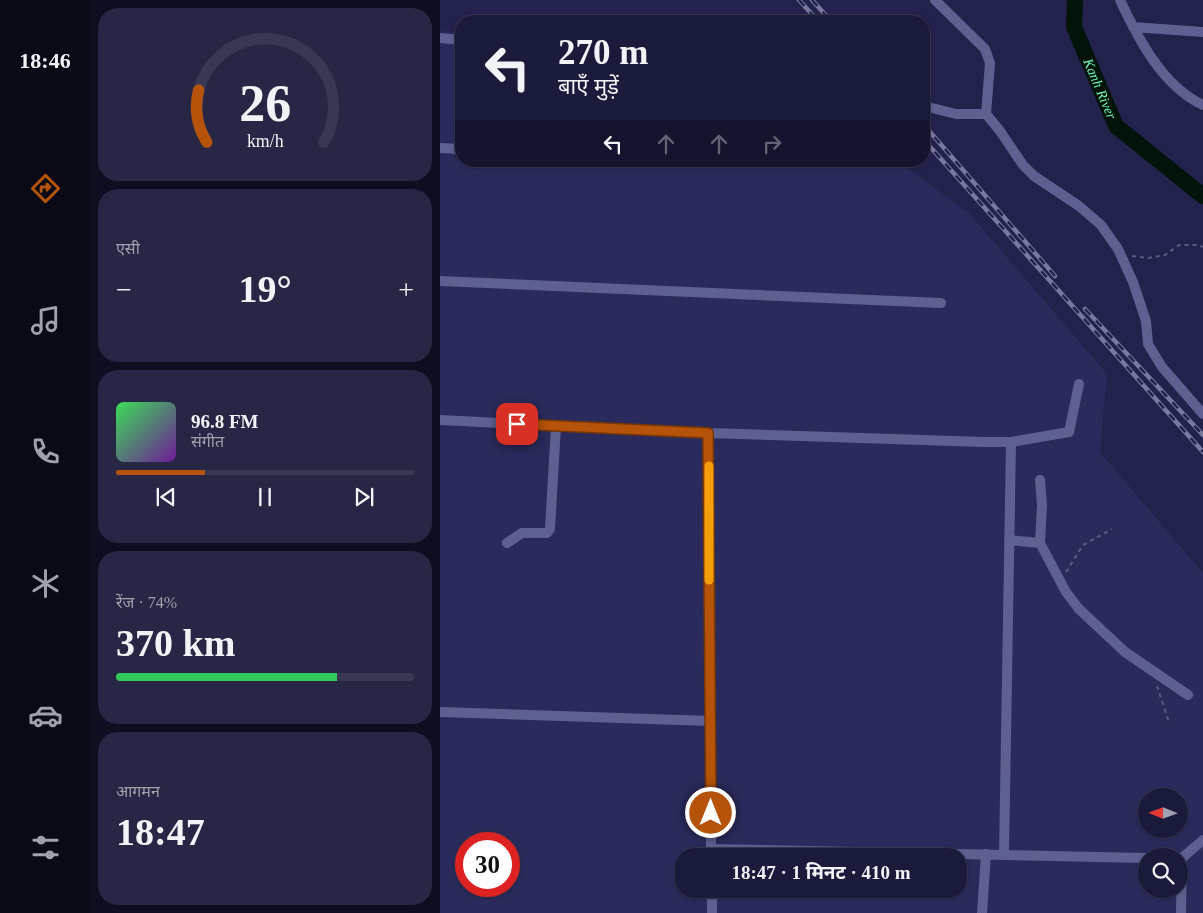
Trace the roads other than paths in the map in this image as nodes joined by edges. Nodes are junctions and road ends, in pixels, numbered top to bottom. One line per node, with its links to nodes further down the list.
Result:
1 (935, 0): 9 (street)
2 (1120, 0): 3 (street)
3 (1133, 27): 4 (street); 7 (street)
4 (1203, 32)
5 (440, 38): 6 (street)
6 (455, 39)
7 (1203, 105)
8 (930, 108): 9 (street)
9 (986, 114): 15 (street)
10 (440, 148): 11 (street)
11 (455, 149)
12 (440, 281): 13 (street)
13 (940, 302)
14 (1079, 384): 19 (street)
15 (1203, 414)
16 (440, 420): 17 (street)
17 (556, 426): 18 (street); 22 (street)
18 (708, 433): 19 (street); 26 (street)
19 (1011, 442): 21 (street)
20 (1040, 480): 23 (street)
21 (1008, 540): 23 (street); 32 (street)
22 (507, 543)
23 (1040, 543): 24 (street)
24 (1188, 695)
25 (440, 712): 26 (street)
26 (710, 721): 28 (street)
27 (1203, 840): 29 (street)
28 (711, 848)
29 (1188, 852)
30 (967, 854): 31 (street)
31 (986, 854): 32 (street); 37 (street)
32 (1004, 855): 33 (street)
33 (1138, 858)
34 (712, 898): 36 (street)
35 (1181, 898): 38 (street)
36 (712, 913)
37 (982, 913)
38 (1181, 913)

